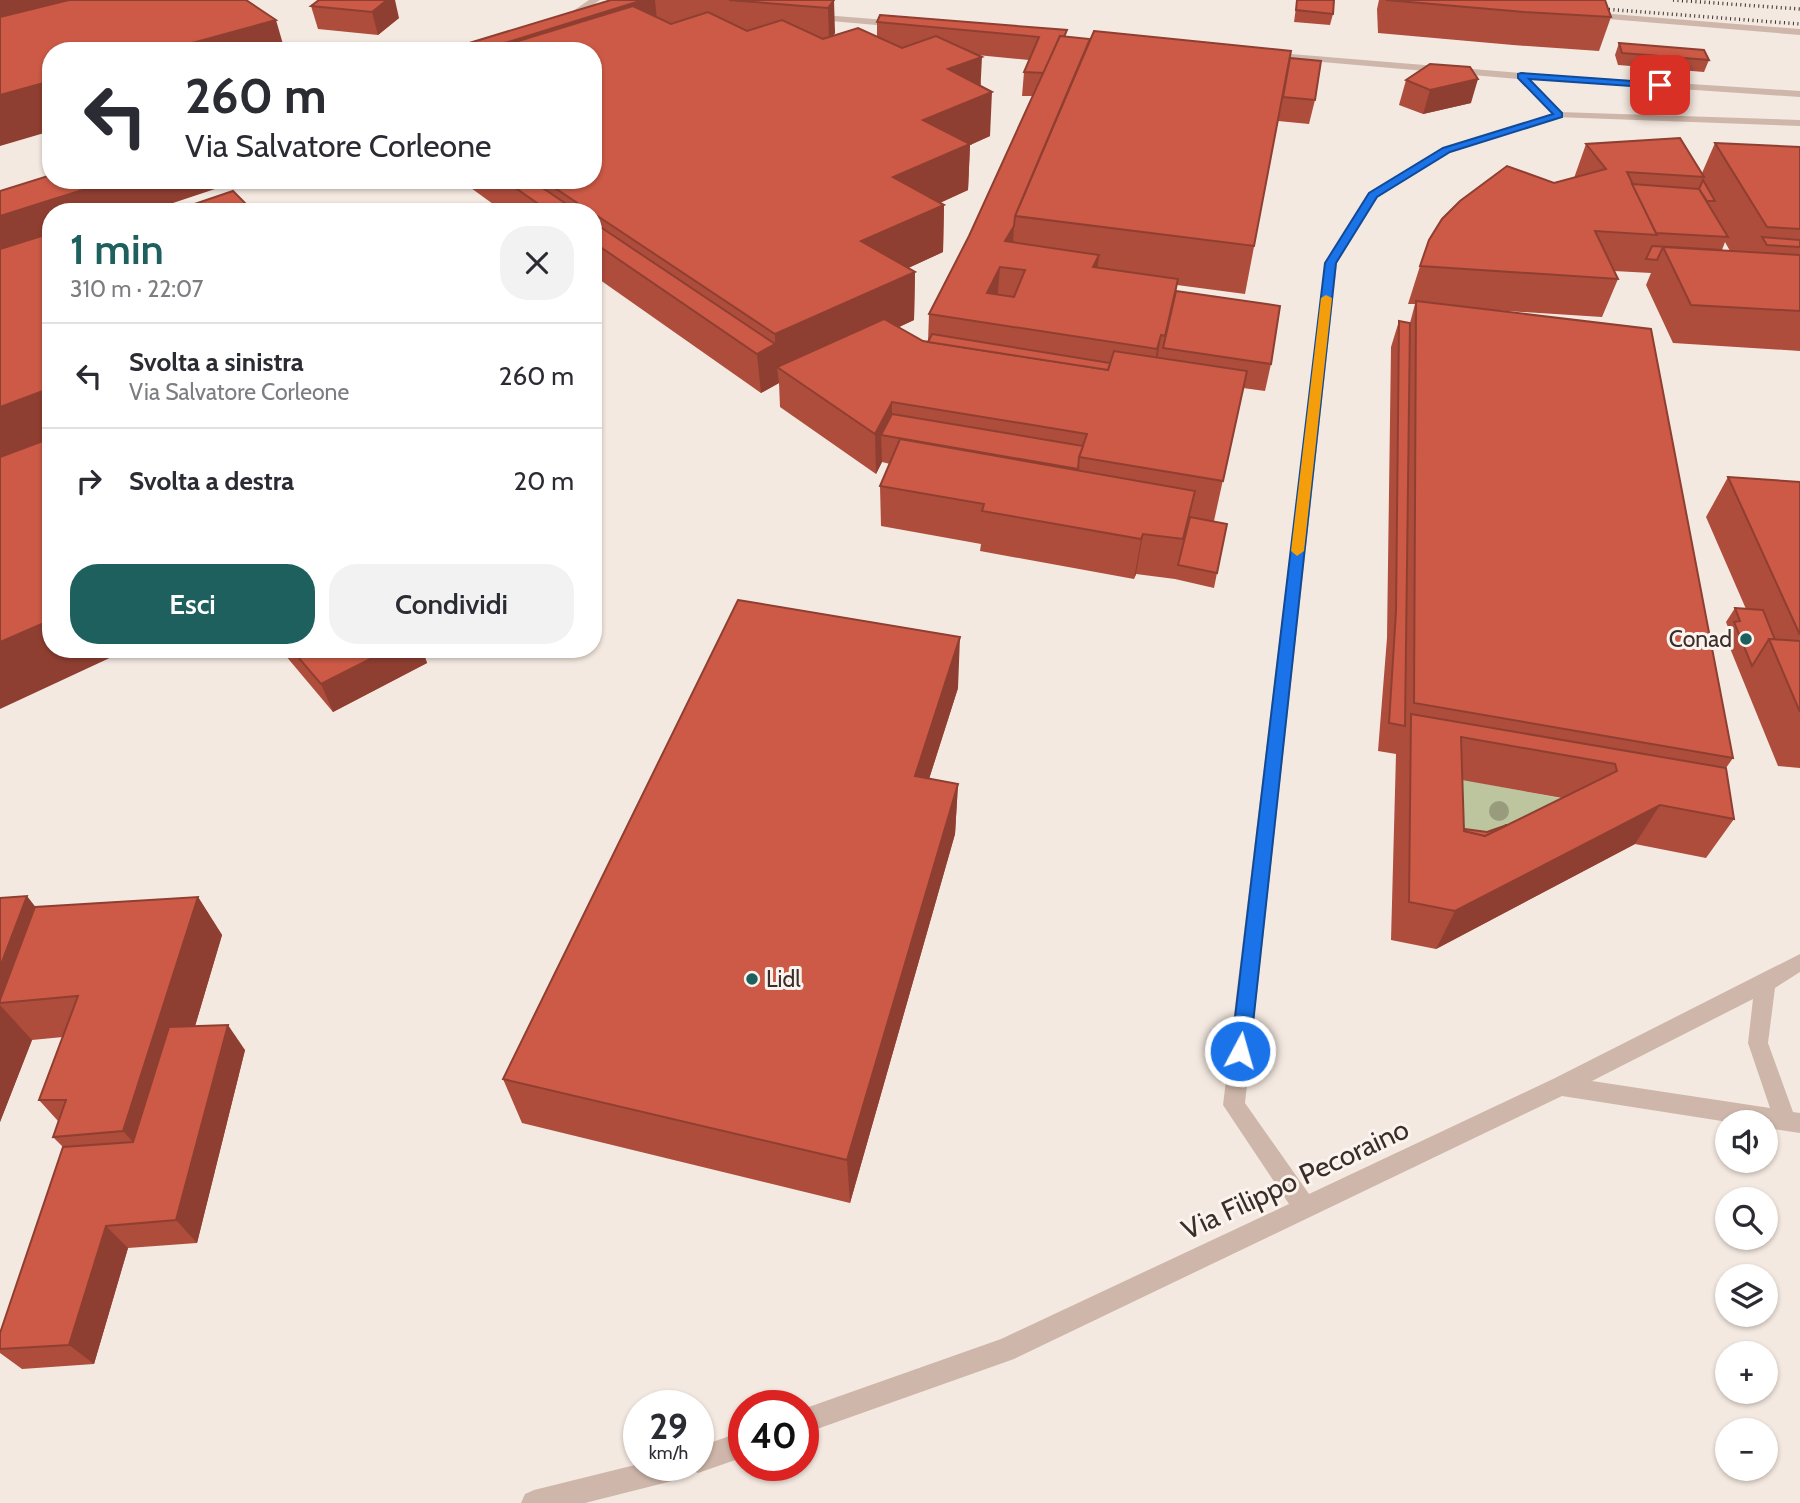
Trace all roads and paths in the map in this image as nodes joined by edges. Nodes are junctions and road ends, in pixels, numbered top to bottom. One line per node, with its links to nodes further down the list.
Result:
1 (595, 0): 5 (street)
2 (1581, 15): 6 (street)
3 (805, 16): 4 (street)
4 (915, 25)
5 (550, 32)
6 (1800, 32)
7 (1259, 54): 8 (street)
8 (1521, 76): 9 (street); 10 (street)
9 (1800, 94)
10 (1559, 115): 11 (street); 16 (street)
11 (1800, 123)
12 (1800, 962): 13 (street, Via Filippo Pecoraino)
13 (1765, 982): 14 (street, Via Filippo Pecoraino); 15 (street)
14 (1561, 1086): 15 (street); 16 (street, Via Filippo Pecoraino)
15 (1792, 1122)
16 (1306, 1209): 17 (street, Via Filippo Pecoraino)
17 (819, 1416)
18 (623, 1480): 19 (street)
19 (534, 1503)

